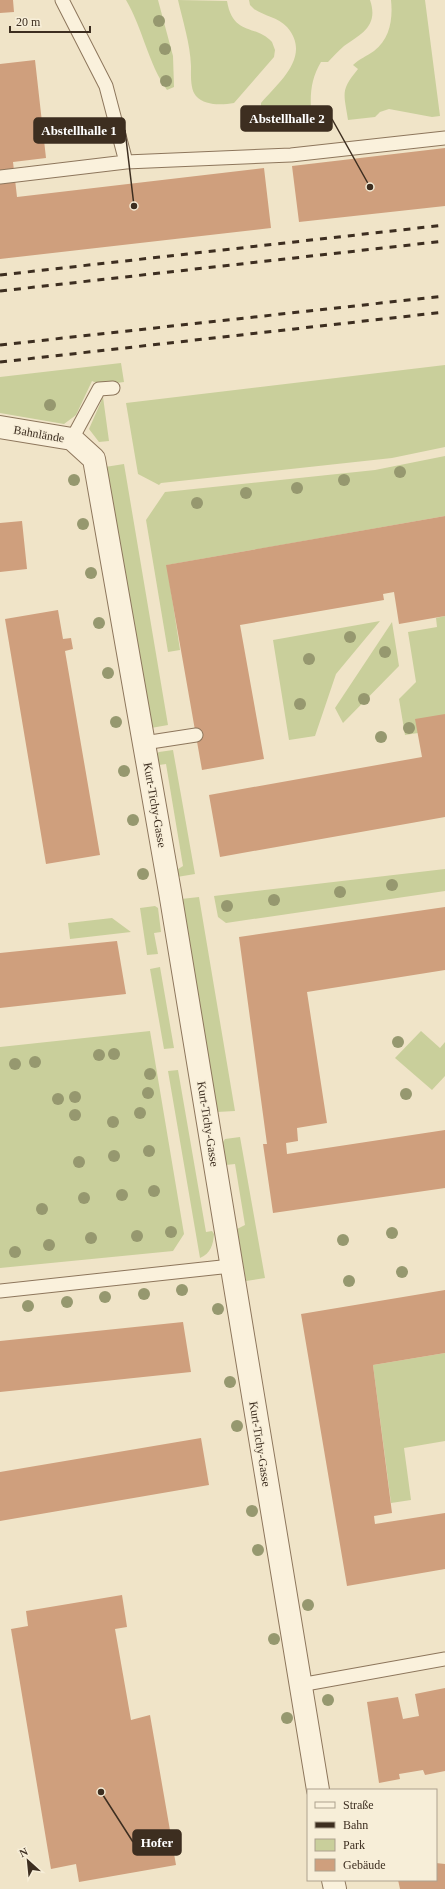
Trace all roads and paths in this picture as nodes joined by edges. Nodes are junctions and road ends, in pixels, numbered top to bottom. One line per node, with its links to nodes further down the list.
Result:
1 (62, 0): 3 (lane)
2 (445, 138): 3 (lane)
3 (126, 162): 4 (lane)
4 (0, 176)
5 (113, 388): 7 (lane)
6 (0, 427): 7 (street, Bahnlände)
7 (72, 439): 8 (street, Bahnlände)
8 (94, 459): 10 (street, Kurt-Tichy-Gasse)
9 (196, 735): 10 (lane)
10 (144, 743): 11 (street, Kurt-Tichy-Gasse)
11 (231, 1266): 12 (lane); 14 (street, Kurt-Tichy-Gasse)
12 (0, 1291)
13 (445, 1659): 14 (lane)
14 (300, 1685): 15 (street, Kurt-Tichy-Gasse)
15 (318, 1789)

